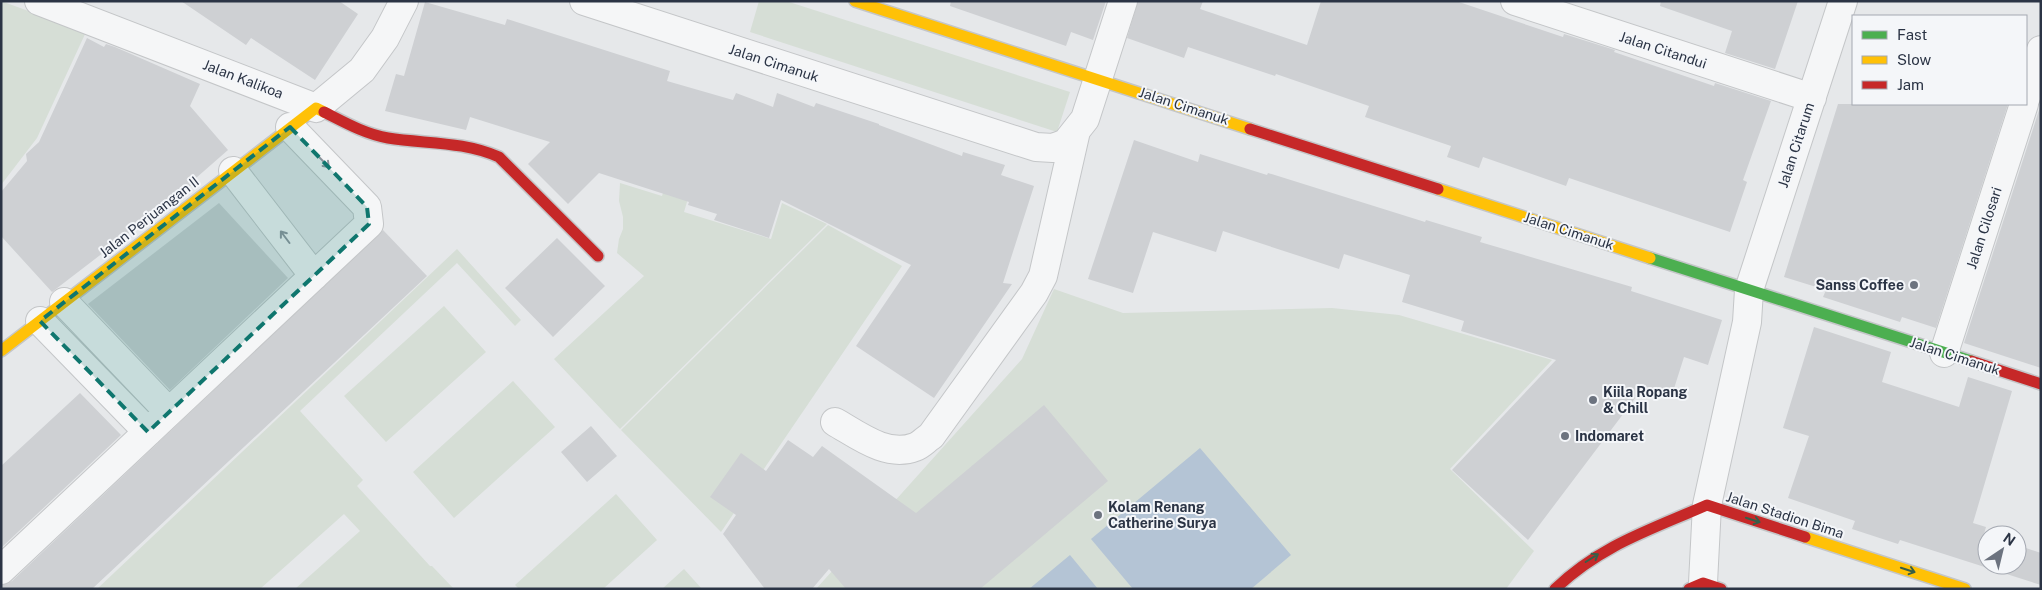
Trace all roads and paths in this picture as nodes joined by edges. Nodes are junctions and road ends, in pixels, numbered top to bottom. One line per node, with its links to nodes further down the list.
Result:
1 (404, 1): 14 (street)
2 (584, 1): 16 (street, Jalan Cimanuk)
3 (855, 1): 8 (street, Jalan Cimanuk)
4 (1122, 1): 10 (street)
5 (1515, 1): 12 (street, Jalan Citandui)
6 (1843, 1): 12 (street, Jalan Citarum)
7 (53, 4): 14 (street, Jalan Kalikoa)
8 (909, 10): 10 (street, Jalan Cimanuk)
9 (2041, 50): 11 (street)
10 (1098, 78): 16 (street, Jalan Cimanuk); 20 (street, Jalan Cimanuk)
11 (2027, 94)
12 (1812, 98): 20 (street, Jalan Citarum)
13 (2024, 105): 24 (street, Jalan Cilosari)
14 (316, 108): 15 (street, Jalan Perjuangan II); 18 (street)
15 (290, 127): 17 (street, Jalan Perjuangan II); 19 (street, one-way to 19)
16 (1076, 131): 27 (street)
17 (233, 171): 19 (street, one-way to 17); 21 (street, Jalan Perjuangan II)
18 (598, 256)
19 (314, 276): 26 (street)
20 (1749, 290): 24 (street, Jalan Cimanuk); 29 (street, Jalan Citarum)
21 (64, 302): 22 (street, Jalan Perjuangan II); 26 (street)
22 (40, 320): 23 (street, Jalan Perjuangan II); 28 (street)
23 (1, 352)
24 (1944, 353): 25 (street, Jalan Cimanuk)
25 (2041, 384)
26 (169, 412): 28 (street)
27 (835, 422)
28 (148, 432): 30 (street)
29 (1707, 505): 31 (street, Jalan Citarum); 32 (street, Jalan Stadion Bima, one-way to 29); 33 (street, Jalan Stadion Bima, one-way to 33)
30 (1, 570)
31 (1704, 587)
32 (1555, 589)
33 (1964, 589)

